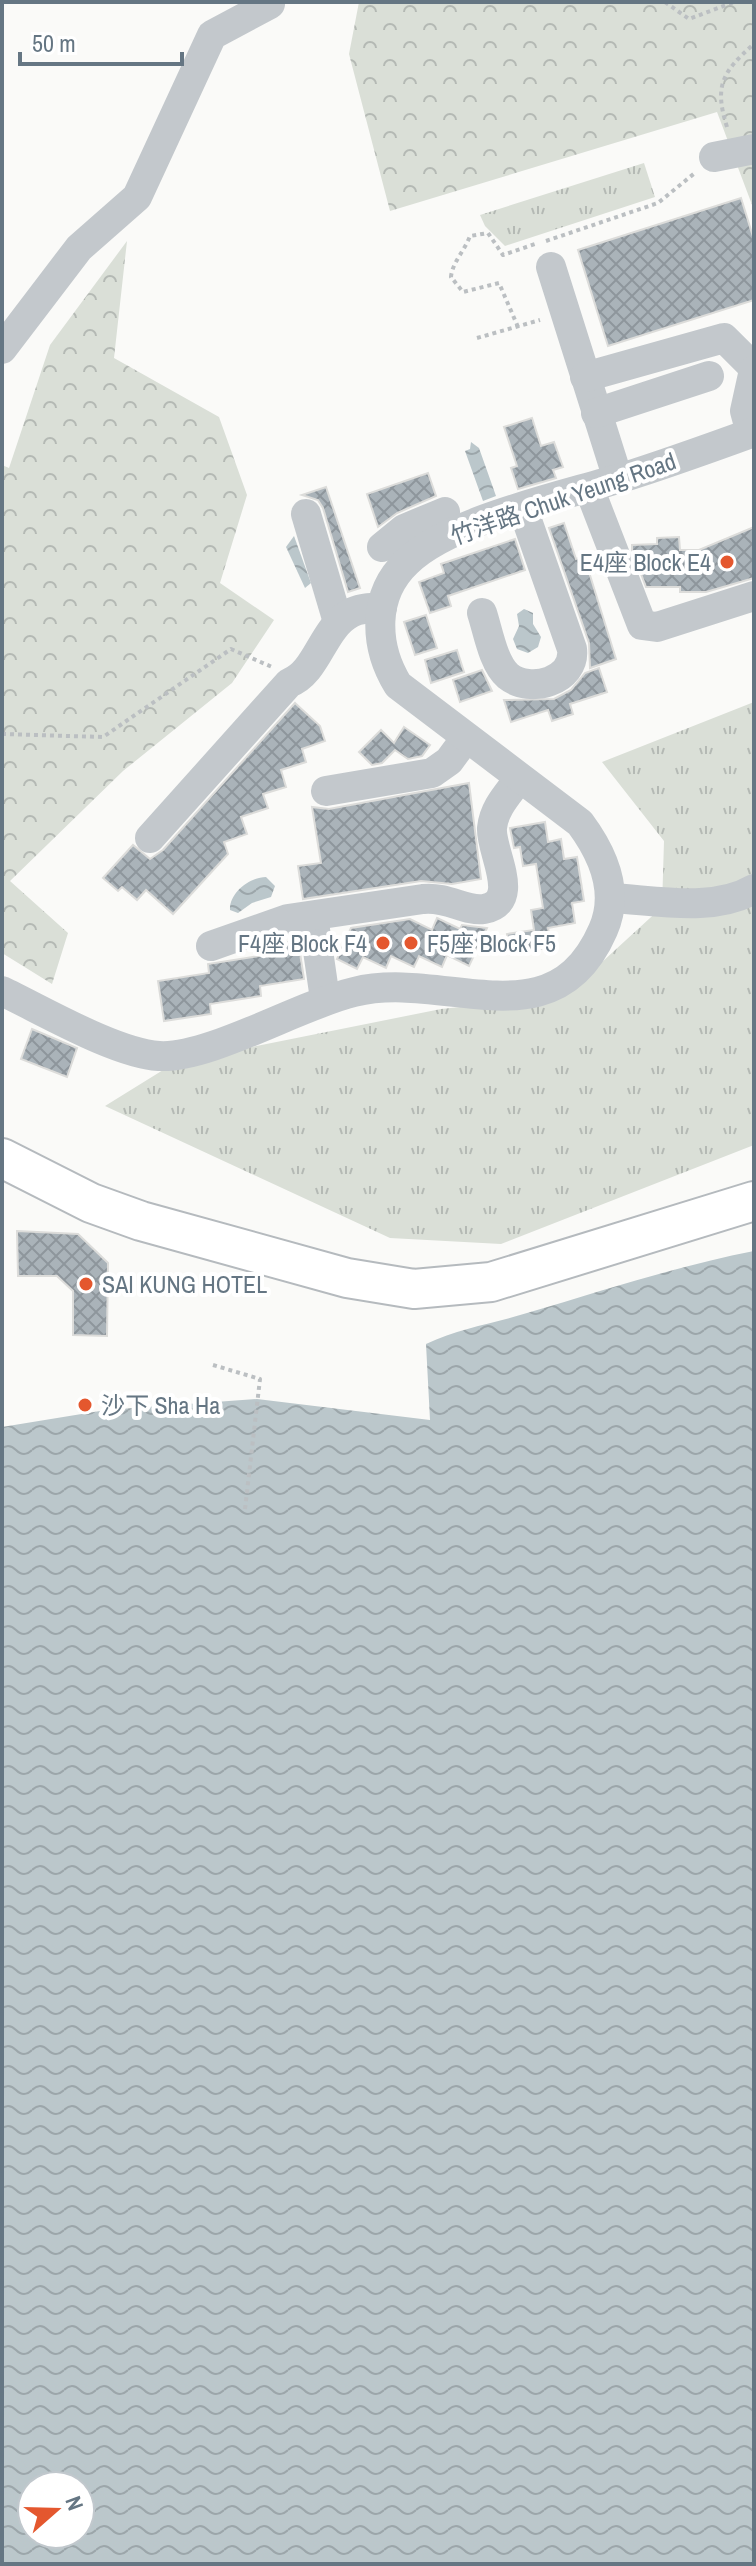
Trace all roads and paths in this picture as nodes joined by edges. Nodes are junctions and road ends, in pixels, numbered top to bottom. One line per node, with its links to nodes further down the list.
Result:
1 (665, 2): 2 (path)
2 (734, 2)
3 (270, 4): 9 (street)
4 (754, 44): 5 (path)
5 (735, 153)
6 (551, 267): 7 (street)
7 (566, 313): 8 (path); 12 (street)
8 (477, 338)
9 (2, 349)
10 (754, 369): 12 (street); 14 (street)
11 (709, 376): 13 (street)
12 (585, 377): 13 (street)
13 (596, 413): 15 (street)
14 (752, 433): 15 (street, 竹洋路 Chuk Yeung Road)
15 (618, 479): 16 (street, 竹洋路 Chuk Yeung Road)
16 (589, 488): 17 (street, 竹洋路 Chuk Yeung Road); 21 (street)
17 (523, 509): 20 (street, 竹洋路 Chuk Yeung Road); 23 (street)
18 (445, 512): 20 (street)
19 (306, 514): 24 (street)
20 (403, 541): 22 (street, 竹洋路 Chuk Yeung Road)
21 (754, 596)
22 (382, 607): 24 (street); 27 (street, 竹洋路 Chuk Yeung Road)
23 (482, 613)
24 (338, 622): 25 (street)
25 (295, 681): 26 (path); 30 (street)
26 (2, 734)
27 (466, 738): 28 (street, 竹洋路 Chuk Yeung Road); 29 (street)
28 (519, 779): 32 (street, 竹洋路 Chuk Yeung Road); 33 (street)
29 (326, 791)
30 (150, 838)
31 (754, 889): 32 (street)
32 (610, 898): 36 (street, 竹洋路 Chuk Yeung Road)
33 (313, 916): 34 (street); 36 (street)
34 (211, 946)
35 (2, 991): 36 (street, 竹洋路 Chuk Yeung Road)
36 (325, 999)
37 (2, 1158): 38 (main road)
38 (754, 1201)
39 (213, 1365): 40 (path)
40 (245, 1509)

